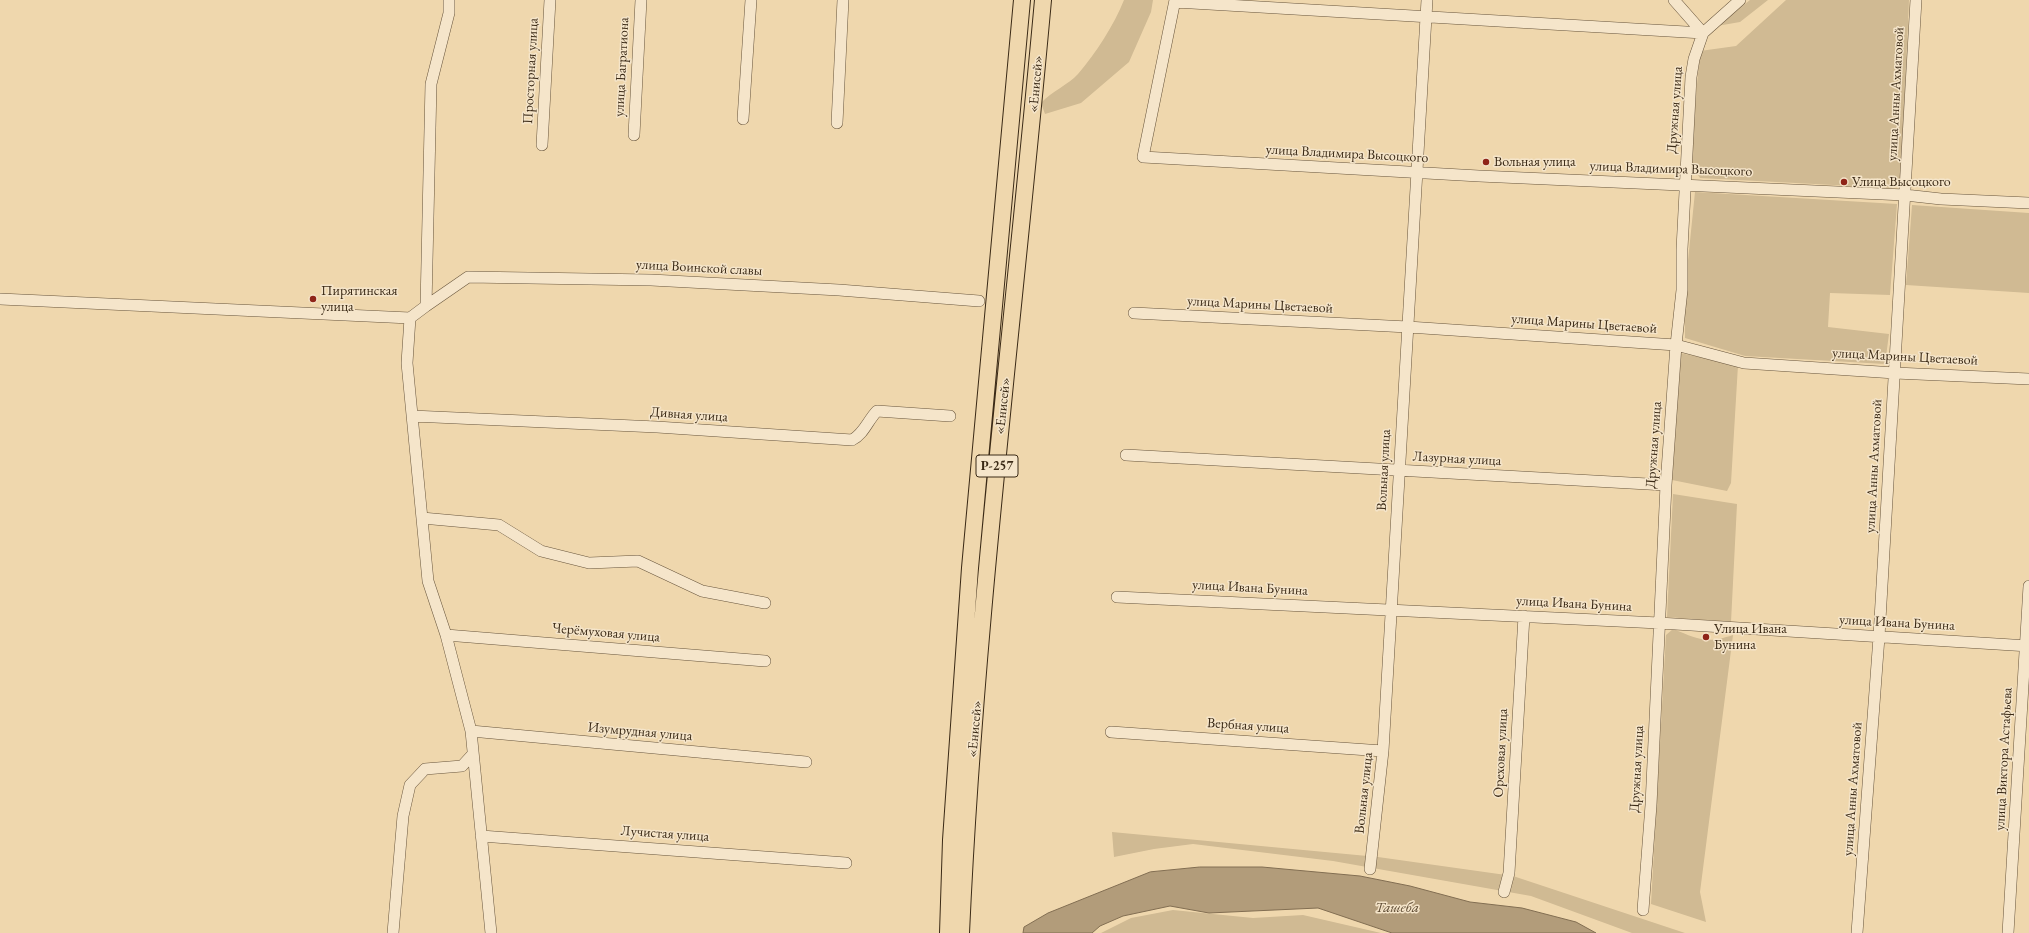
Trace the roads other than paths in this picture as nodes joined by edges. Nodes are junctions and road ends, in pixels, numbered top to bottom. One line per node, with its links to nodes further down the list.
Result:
1 (449, 0): 26 (street)
2 (550, 0): 19 (street, Просторная улица)
3 (641, 0): 18 (street, улица Багратиона)
4 (751, 0): 16 (street)
5 (843, 0): 17 (street)
6 (1022, 0): 61 (highway, «Енисей» / Р-257)
7 (1043, 0): 62 (highway, «Енисей» / Р-257)
8 (1427, 0): 14 (street, Вольная улица)
9 (1674, 0): 15 (street)
10 (1740, 0): 15 (street, Дружная улица)
11 (1916, 0): 22 (street, улица Анны Ахматовой)
12 (1175, 1): 13 (street); 20 (street, улица Владимира Высоцкого)
13 (1258, 3): 14 (street)
14 (1426, 16): 15 (street); 20 (street, Вольная улица)
15 (1703, 33): 21 (street, Дружная улица)
16 (743, 119)
17 (837, 123)
18 (634, 136)
19 (542, 145)
20 (1416, 173): 21 (street, улица Владимира Высоцкого); 29 (street, Вольная улица)
21 (1686, 184): 22 (street, улица Владимира Высоцкого); 30 (street, Дружная улица)
22 (1905, 195): 23 (street, улица Владимира Высоцкого); 31 (street, улица Анны Ахматовой)
23 (2029, 203)
24 (0, 299): 28 (street)
25 (979, 301): 26 (street, улица Воинской славы)
26 (426, 306): 28 (street, улица Воинской славы)
27 (1134, 314): 29 (street, улица Марины Цветаевой)
28 (410, 318): 33 (street)
29 (1408, 327): 30 (street, улица Марины Цветаевой); 36 (street, Вольная улица)
30 (1676, 345): 31 (street, улица Марины Цветаевой); 37 (street, Дружная улица)
31 (1895, 373): 32 (street, улица Марины Цветаевой); 46 (street, улица Анны Ахматовой)
32 (2029, 379)
33 (412, 416): 34 (street, Дивная улица); 38 (street)
34 (950, 416)
35 (1126, 455): 36 (street, Лазурная улица)
36 (1399, 471): 37 (street, Лазурная улица); 42 (street, Вольная улица)
37 (1666, 485): 44 (street, Дружная улица)
38 (422, 518): 41 (street); 45 (street)
39 (2029, 586): 47 (street, улица Виктора Астафьева)
40 (1117, 596): 42 (street, улица Ивана Бунина)
41 (765, 603)
42 (1391, 609): 43 (street, улица Ивана Бунина); 51 (street, Вольная улица)
43 (1524, 616): 44 (street, улица Ивана Бунина); 57 (street, Ореховая улица)
44 (1659, 623): 46 (street, улица Ивана Бунина); 58 (street, Дружная улица)
45 (446, 635): 48 (street, Черёмуховая улица); 49 (street)
46 (1879, 637): 47 (street, улица Ивана Бунина); 63 (street, улица Анны Ахматовой)
47 (2027, 646): 64 (street, улица Виктора Астафьева)
48 (765, 661)
49 (471, 731): 52 (street); 53 (street, Изумрудная улица)
50 (1111, 732): 51 (street, Вербная улица)
51 (1383, 751): 56 (street, Вольная улица)
52 (473, 754): 54 (street); 59 (street)
53 (806, 762)
54 (481, 836): 55 (street, Лучистая улица); 60 (street)
55 (846, 863)
56 (1370, 869)
57 (1504, 892)
58 (1643, 910)
59 (394, 933)
60 (491, 933)
61 (948, 933)
62 (961, 933)
63 (1857, 933)
64 (2008, 933)

